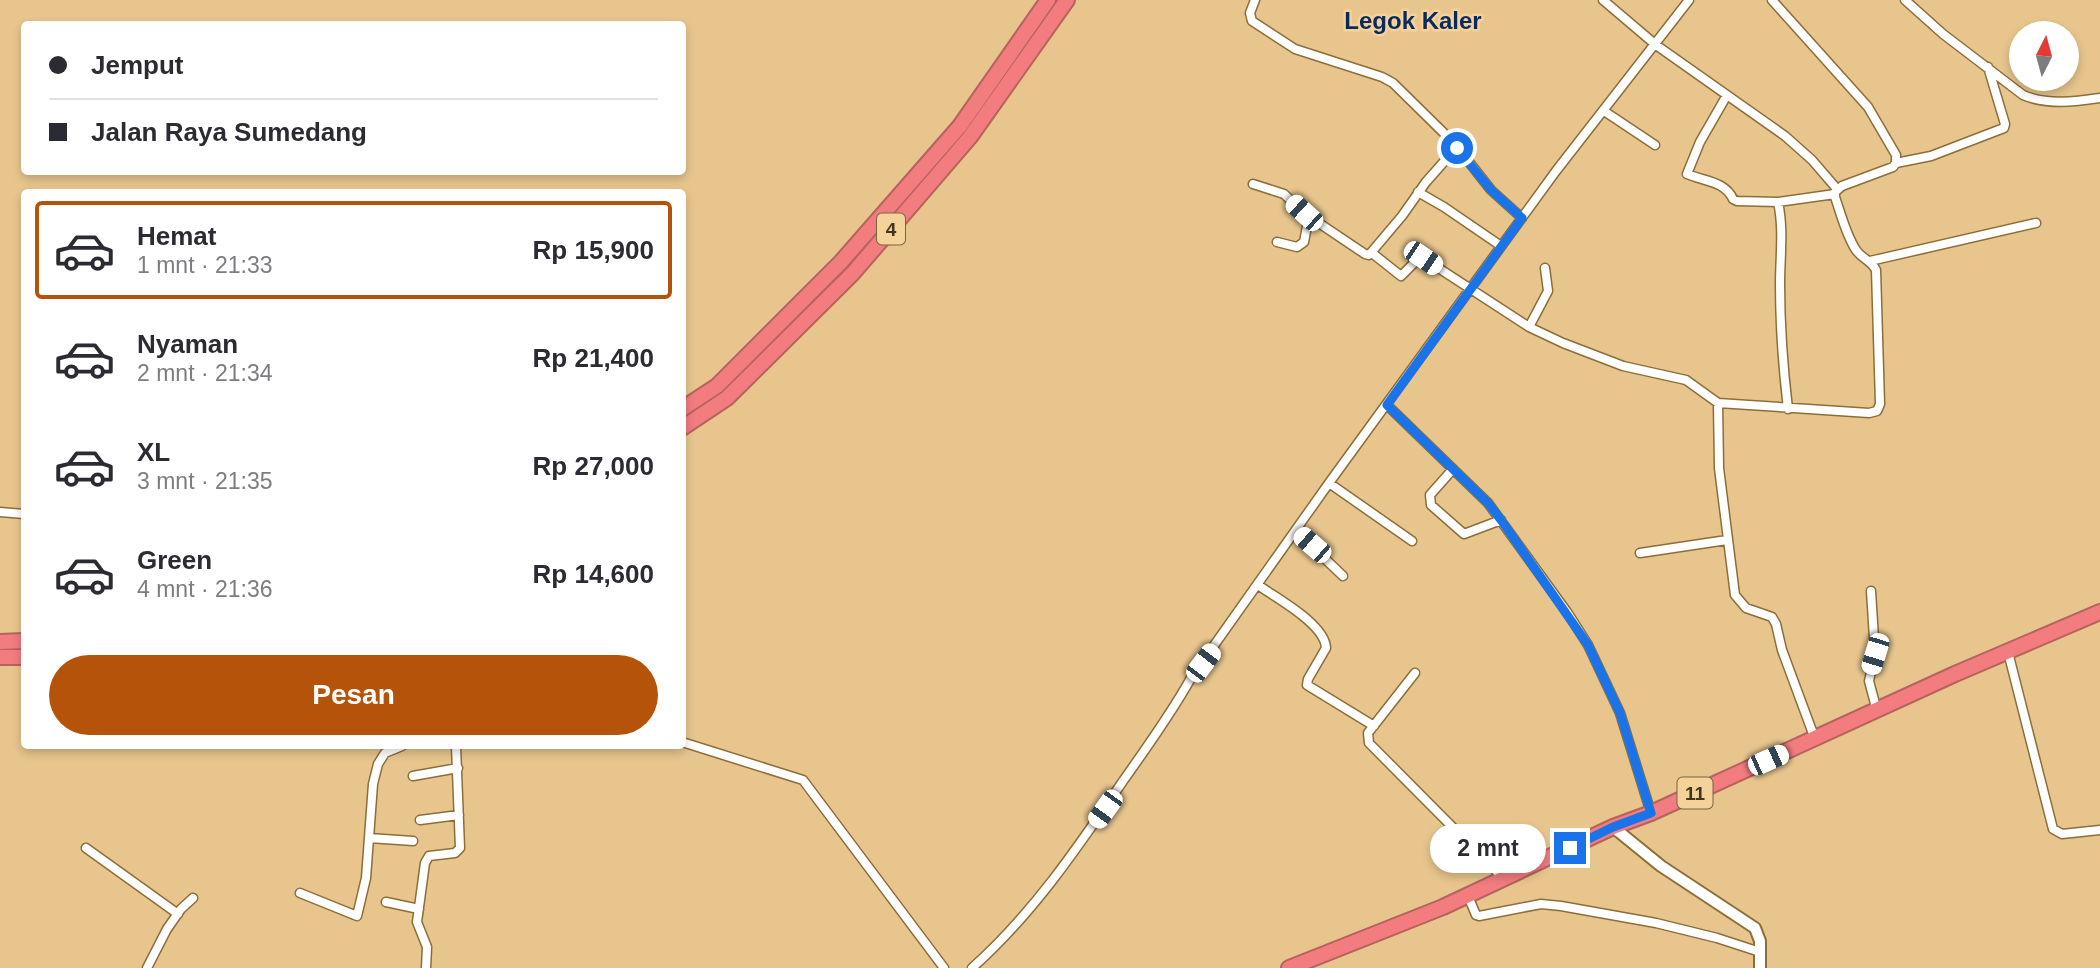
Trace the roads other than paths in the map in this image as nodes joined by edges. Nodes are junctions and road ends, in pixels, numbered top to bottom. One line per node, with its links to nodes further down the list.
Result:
1 (1048, 0): 32 (highway, 4)
2 (1067, 0): 34 (highway, 4)
3 (1255, 0): 14 (street)
4 (1603, 0): 8 (street)
5 (1689, 0): 8 (street)
6 (1772, 0): 15 (street)
7 (1905, 0): 9 (street)
8 (1656, 45): 10 (street); 12 (street)
9 (1988, 67): 11 (street); 15 (street)
10 (1727, 94): 17 (street); 19 (street)
11 (2100, 98)
12 (1604, 111): 13 (street); 21 (street)
13 (1655, 145)
14 (1457, 148): 18 (street); 21 (street)
15 (1896, 163): 17 (street)
16 (1253, 184): 20 (street)
17 (1836, 191): 19 (street); 26 (street)
18 (1418, 192): 24 (street); 25 (street)
19 (1778, 202): 33 (street)
20 (1309, 216): 23 (street); 25 (street)
21 (1522, 218): 24 (street)
22 (2036, 223): 26 (street)
23 (1277, 242)
24 (1501, 246): 28 (street)
25 (1372, 253): 28 (street)
26 (1870, 261): 33 (street)
27 (1545, 268): 29 (street)
28 (1470, 289): 29 (street); 31 (street)
29 (1529, 327): 30 (street)
30 (1718, 403): 33 (street); 41 (street)
31 (1387, 405): 35 (street); 36 (street)
32 (686, 406)
33 (1788, 409)
34 (686, 425)
35 (1452, 469): 39 (street); 39 (street)
36 (1329, 483): 40 (street); 42 (street)
37 (0, 512): 38 (street)
38 (21, 514)
39 (1501, 520): 62 (street)
40 (1296, 531): 44 (street); 45 (street)
41 (1727, 540): 43 (street); 56 (street)
42 (1412, 541)
43 (1640, 553)
44 (1343, 576)
45 (1258, 585): 55 (street); 82 (street)
46 (1871, 591): 54 (street)
47 (2100, 612): 50 (highway, 11)
48 (21, 641): 49 (highway)
49 (0, 642)
50 (2008, 652): 54 (highway, 11); 66 (street)
51 (0, 657): 52 (highway)
52 (21, 657)
53 (1415, 673): 55 (street)
54 (1877, 710): 56 (highway, 11)
55 (1374, 726): 70 (street)
56 (1815, 739): 62 (highway, 11)
57 (686, 743): 81 (street)
58 (395, 749): 67 (street)
59 (456, 749): 60 (street)
60 (458, 768): 61 (street); 63 (street)
61 (413, 776)
62 (1651, 813): 65 (highway, 11)
63 (459, 815): 64 (street); 75 (street)
64 (420, 820)
65 (1613, 827): 70 (highway, 11); 77 (street)
66 (2100, 830)
67 (369, 838): 68 (street); 71 (street)
68 (413, 841)
69 (86, 848): 76 (street)
70 (1504, 880): 72 (highway, 11)
71 (300, 893)
72 (1468, 896): 77 (street); 78 (highway, 11)
73 (193, 898): 76 (street)
74 (386, 902): 75 (street)
75 (419, 909): 80 (street)
76 (178, 914): 79 (street)
77 (1760, 952): 84 (street)
78 (1315, 963): 83 (highway, 11)
79 (147, 968)
80 (426, 968)
81 (944, 968)
82 (972, 968)
83 (1289, 968)
84 (1760, 968)

